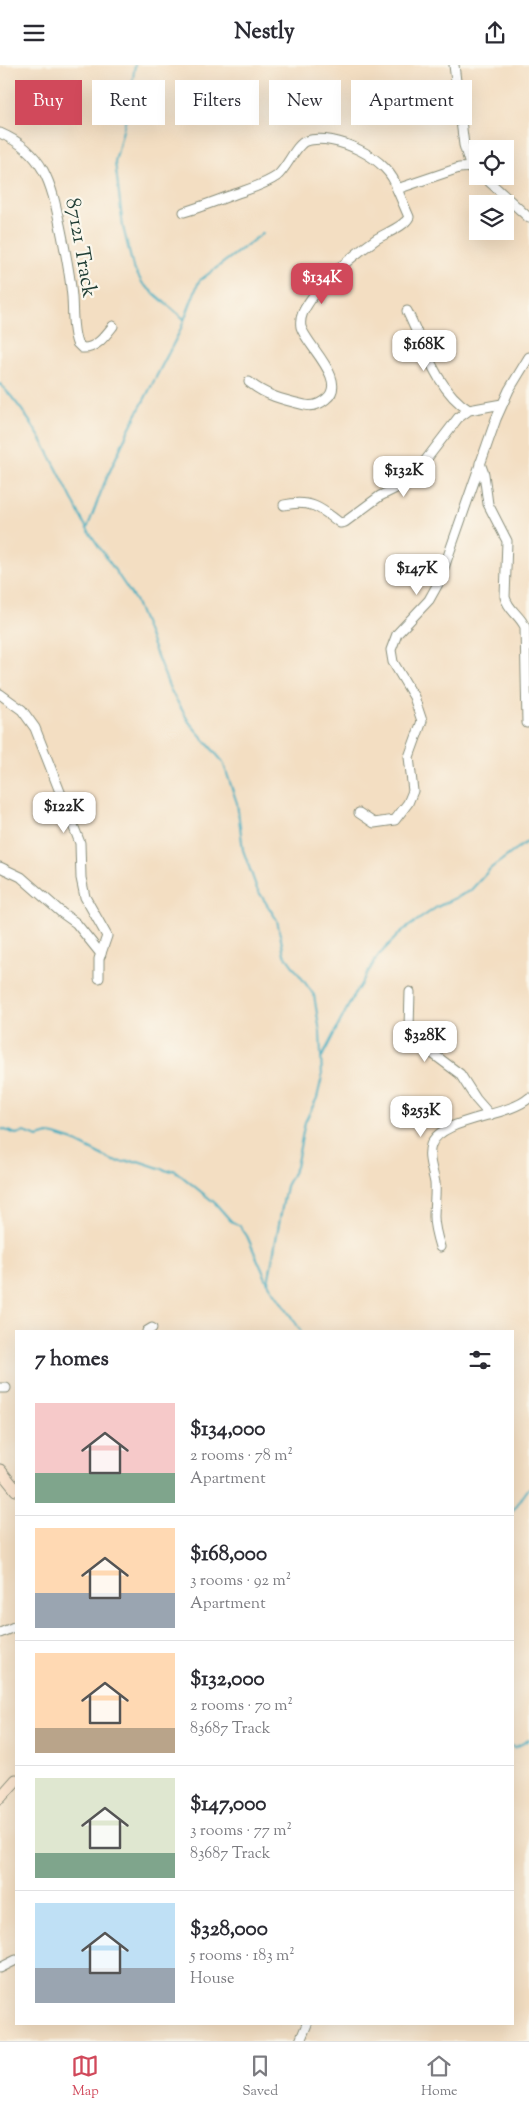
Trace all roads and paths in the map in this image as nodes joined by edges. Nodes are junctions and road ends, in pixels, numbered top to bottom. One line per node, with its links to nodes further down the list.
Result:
1 (454, 65): 3 (street)
2 (0, 133): 10 (street, 87121 Track)
3 (469, 162)
4 (469, 168): 6 (street)
5 (492, 185): 8 (street)
6 (397, 189): 7 (street); 12 (street)
7 (184, 211)
8 (529, 218)
9 (407, 311): 14 (street)
10 (114, 325)
11 (529, 357): 13 (street)
12 (249, 382)
13 (502, 403): 14 (street); 15 (street)
14 (469, 410): 16 (street)
15 (480, 463): 18 (street); 19 (street)
16 (284, 505)
17 (0, 694): 21 (street)
18 (528, 723)
19 (359, 813)
20 (0, 867): 21 (street)
21 (101, 954): 22 (street)
22 (99, 978)
23 (410, 992): 25 (street)
24 (529, 1099): 25 (street)
25 (490, 1115): 26 (street)
26 (440, 1247)
27 (0, 1470): 28 (street)
28 (15, 1489)
29 (15, 1626): 30 (street)
30 (0, 1633)
31 (15, 1781): 32 (street)
32 (0, 1798)
33 (15, 1960): 34 (street)
34 (0, 1968)
35 (307, 2025): 36 (street)
36 (300, 2041)

